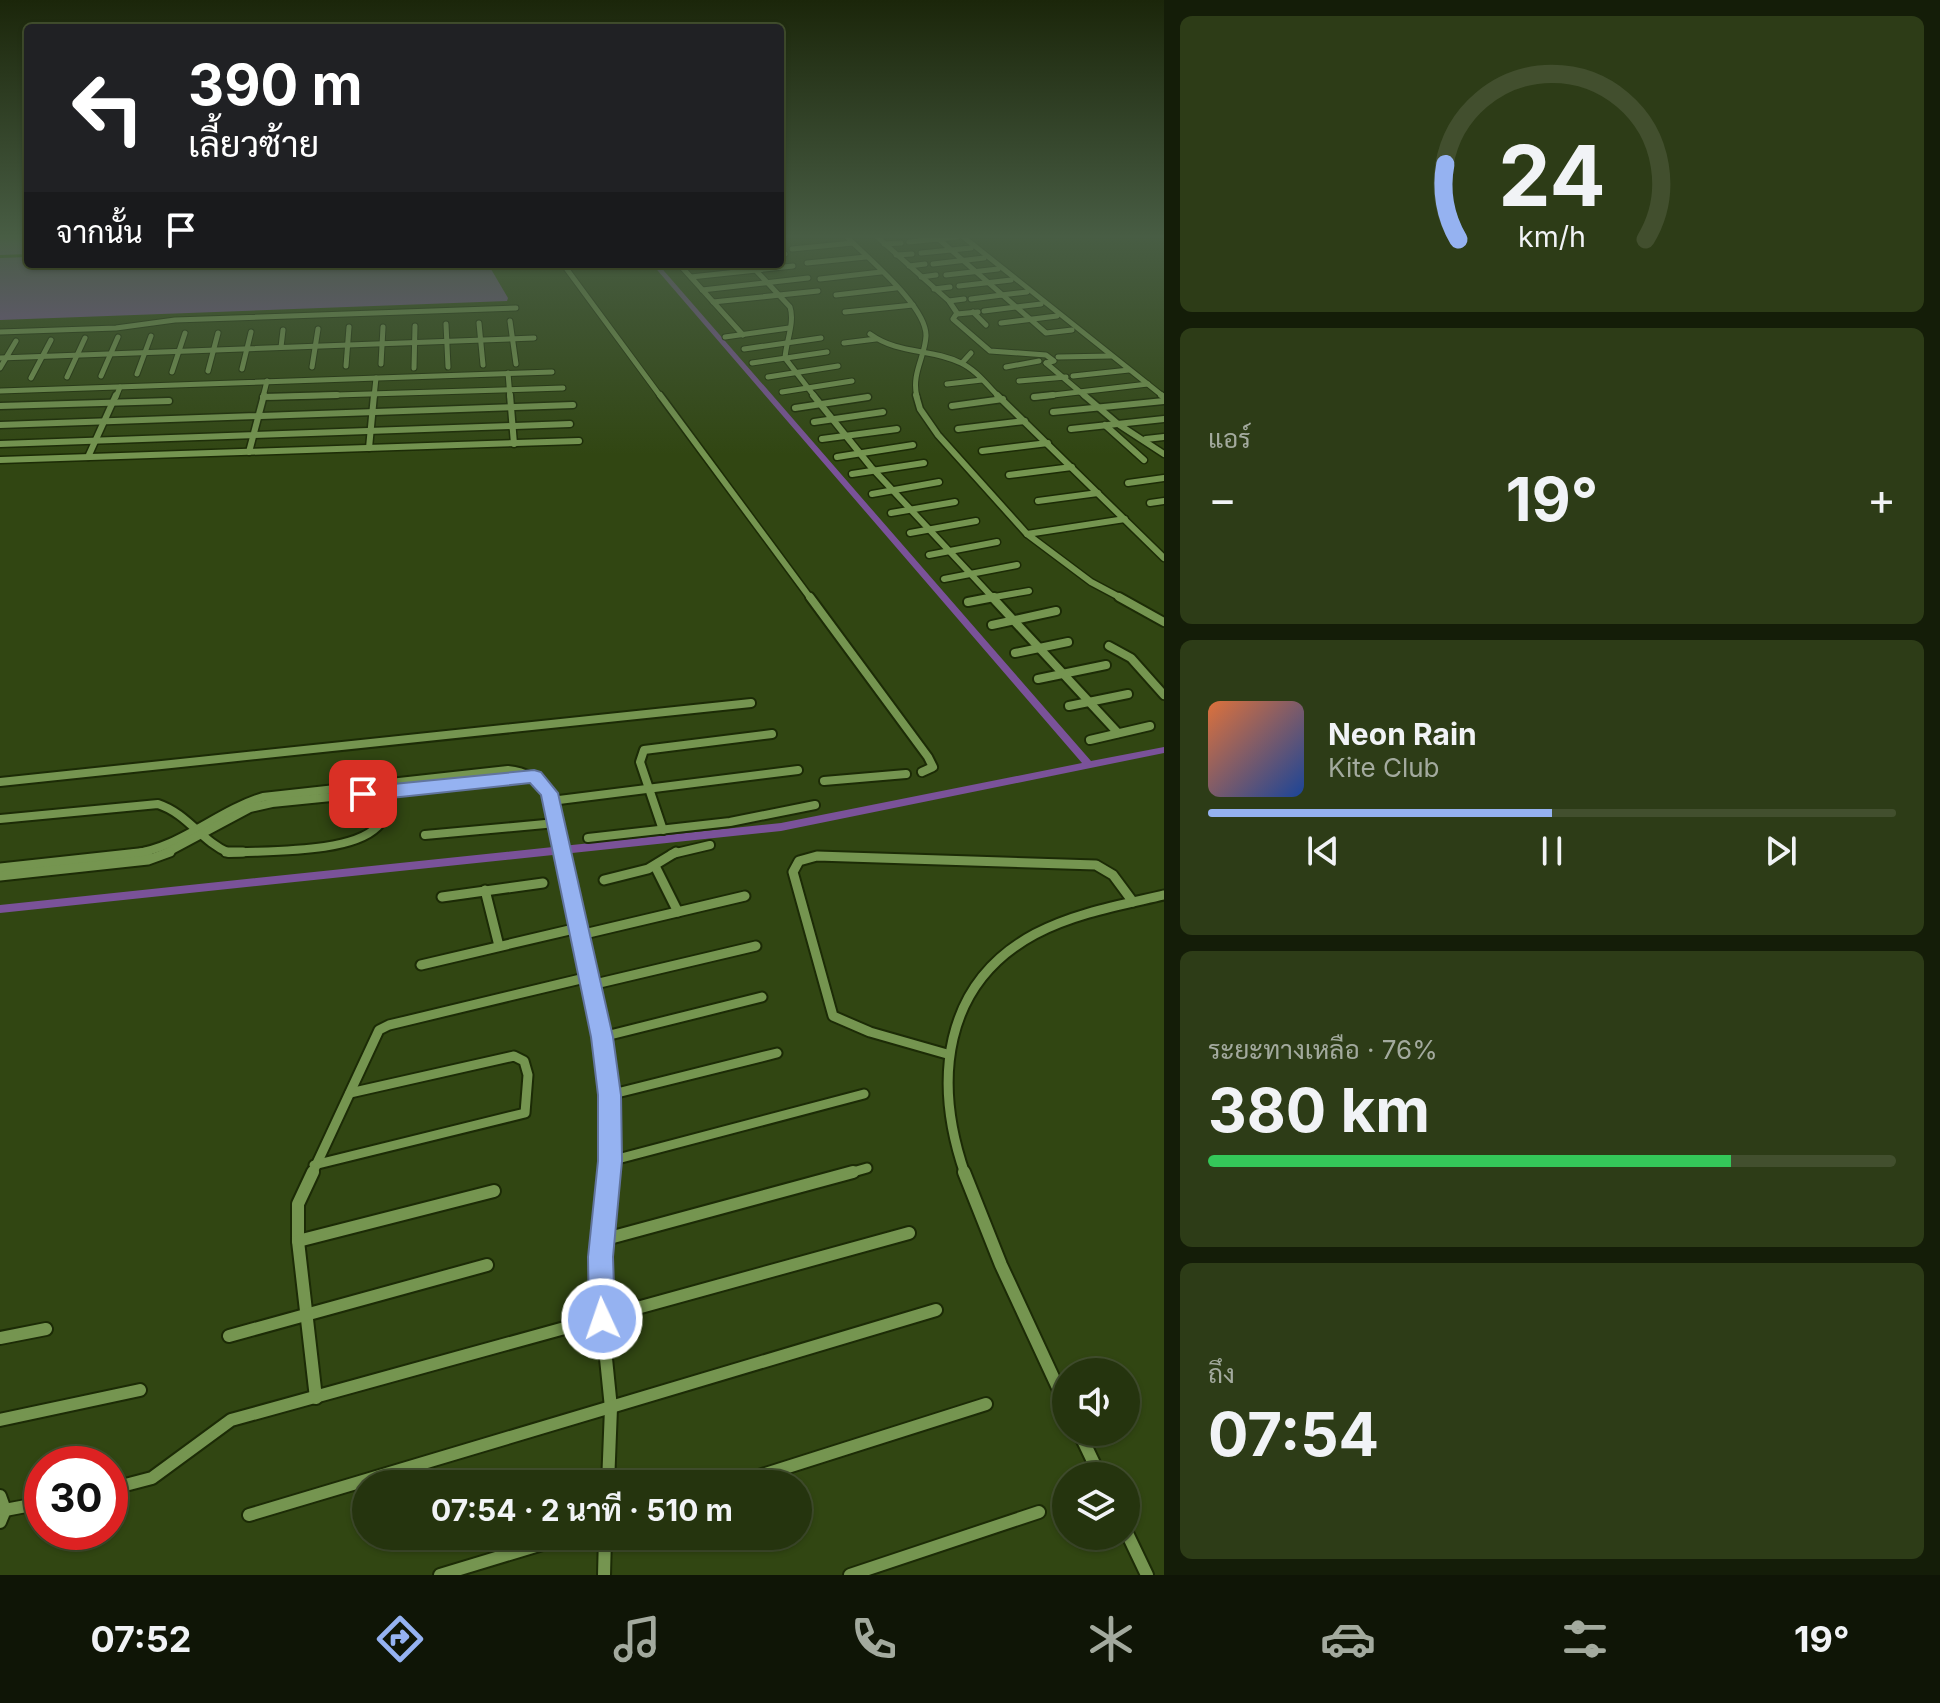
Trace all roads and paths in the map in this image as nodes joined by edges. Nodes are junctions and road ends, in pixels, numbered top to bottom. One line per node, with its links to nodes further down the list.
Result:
1 (510, 308): 11 (street)
2 (596, 308): 218 (street)
3 (719, 308): 38 (street)
4 (789, 308): 33 (street)
5 (879, 308): 15 (street)
6 (916, 308): 65 (street)
7 (954, 308): 19 (street)
8 (1005, 308): 16 (street)
9 (1018, 308): 28 (street)
10 (1051, 308): 68 (street)
11 (505, 309): 12 (street); 45 (street)
12 (474, 310): 13 (street); 47 (street)
13 (443, 311): 14 (street); 49 (street)
14 (409, 312): 17 (street); 50 (street)
15 (845, 312)
16 (978, 312): 19 (street); 31 (street)
17 (378, 313): 18 (street); 53 (street)
18 (347, 314): 20 (street); 54 (street)
19 (957, 314): 72 (street)
20 (313, 315): 21 (street); 55 (street)
21 (283, 316): 23 (street); 56 (street)
22 (1057, 316): 28 (street)
23 (249, 318): 25 (street); 57 (street)
24 (105, 319): 32 (street)
25 (217, 319): 27 (street); 59 (street)
26 (70, 320): 34 (street)
27 (184, 320): 32 (street); 60 (street)
28 (1031, 320): 30 (street); 35 (street)
29 (31, 321): 36 (street)
30 (1001, 323)
31 (986, 325)
32 (101, 328): 34 (street)
33 (789, 328): 38 (street); 51 (street)
34 (65, 330): 36 (street)
35 (1072, 330)
36 (26, 331): 37 (street)
37 (0, 332)
38 (743, 335): 41 (street)
39 (151, 336): 61 (street)
40 (118, 337): 64 (street)
41 (725, 337)
42 (85, 338): 66 (street)
43 (534, 338): 45 (street)
44 (821, 338): 51 (street)
45 (512, 339): 47 (street); 76 (street)
46 (51, 340): 67 (street)
47 (480, 340): 49 (street); 77 (street)
48 (16, 341): 70 (street)
49 (447, 341): 50 (street); 81 (street)
50 (415, 342): 53 (street); 84 (street)
51 (786, 343): 58 (street); 71 (street)
52 (844, 343): 65 (street)
53 (382, 344): 54 (street); 75 (street)
54 (348, 345): 55 (street); 78 (street)
55 (315, 346): 56 (street); 80 (street)
56 (281, 347): 57 (street)
57 (247, 349): 59 (street); 85 (street)
58 (744, 349)
59 (214, 350): 60 (street); 87 (street)
60 (179, 351): 61 (street); 88 (street)
61 (145, 352): 64 (street); 92 (street)
62 (827, 352): 71 (street)
63 (971, 353): 74 (street)
64 (111, 354): 66 (street); 93 (street)
65 (922, 354): 74 (street); 186 (street)
66 (77, 355): 67 (street); 95 (street)
67 (43, 356): 70 (street); 97 (street)
68 (1111, 356): 69 (street); 86 (street)
69 (1058, 357)
70 (3, 358): 83 (street)
71 (785, 358): 73 (street); 91 (street)
72 (1040, 360): 82 (street); 94 (street)
73 (752, 363)
74 (962, 363): 99 (street)
75 (381, 364)
76 (516, 364)
77 (483, 365)
78 (346, 366)
79 (838, 366): 91 (street)
80 (312, 367)
81 (448, 367)
82 (1006, 367)
83 (0, 368)
84 (414, 368)
85 (242, 369)
86 (1130, 370): 94 (street); 104 (street)
87 (208, 371)
88 (172, 372)
89 (552, 372): 90 (street)
90 (508, 373): 98 (street); 108 (street)
91 (793, 373): 96 (street); 107 (street)
92 (137, 374)
93 (101, 376)
94 (1069, 376): 102 (street); 110 (street)
95 (67, 377)
96 (768, 377)
97 (31, 378)
98 (376, 378): 100 (street); 112 (street)
99 (982, 380): 103 (street); 116 (street)
100 (267, 381): 105 (street); 113 (street)
101 (852, 381): 107 (street)
102 (1019, 381)
103 (947, 384)
104 (1148, 384): 110 (street); 117 (street)
105 (120, 387): 109 (street); 119 (street)
106 (563, 388): 108 (street)
107 (805, 388): 111 (street); 120 (street)
108 (510, 389): 112 (street); 124 (street)
109 (4, 391): 121 (street)
110 (1080, 391): 115 (street); 125 (street)
111 (782, 392)
112 (374, 394): 113 (street); 127 (street)
113 (263, 397): 130 (street)
114 (868, 397): 120 (street)
115 (1034, 397)
116 (1003, 399): 123 (street); 133 (street)
117 (1164, 399): 125 (street)
118 (169, 401): 119 (street)
119 (113, 403): 121 (street); 134 (street)
120 (821, 404): 126 (street); 131 (street)
121 (0, 405)
122 (573, 405): 124 (street)
123 (952, 406)
124 (511, 407): 127 (street); 140 (street)
125 (1098, 407): 129 (street); 137 (street)
126 (795, 408)
127 (373, 412): 130 (street); 144 (street)
128 (883, 412): 131 (street)
129 (1053, 412)
130 (258, 415): 134 (street); 145 (street)
131 (835, 419): 135 (street); 146 (street)
132 (1164, 419): 137 (street)
133 (1025, 421): 142 (street); 152 (street)
134 (105, 422): 138 (street); 150 (street)
135 (814, 422)
136 (570, 424): 140 (street)
137 (1118, 424): 139 (street); 149 (street)
138 (0, 425)
139 (1105, 425): 143 (street); 164 (street)
140 (512, 426): 144 (street); 154 (street)
141 (897, 429): 146 (street)
142 (958, 429)
143 (1071, 429)
144 (371, 431): 145 (street); 156 (street)
145 (254, 435): 150 (street); 158 (street)
146 (849, 436): 148 (street); 159 (street)
147 (1164, 437): 149 (street)
148 (822, 439)
149 (1145, 439): 160 (street)
150 (96, 440): 153 (street); 161 (street)
151 (579, 441): 154 (street)
152 (1048, 443): 157 (street); 166 (street)
153 (0, 444)
154 (514, 444): 156 (street)
155 (913, 445): 159 (street)
156 (369, 448): 158 (street)
157 (982, 451)
158 (249, 452): 161 (street)
159 (859, 453): 162 (street); 167 (street)
160 (1164, 454)
161 (88, 457): 163 (street)
162 (837, 457)
163 (0, 460)
164 (1144, 460)
165 (924, 463): 167 (street)
166 (1072, 467): 169 (street); 174 (street)
167 (875, 471): 168 (street); 173 (street)
168 (852, 474)
169 (1009, 475)
170 (1164, 478): 172 (street)
171 (939, 482): 173 (street)
172 (1128, 483)
173 (893, 490): 175 (street); 180 (street)
174 (1098, 493): 176 (street); 182 (street)
175 (872, 494)
176 (1038, 501)
177 (1164, 501): 179 (street)
178 (955, 502): 180 (street)
179 (1150, 503)
180 (911, 509): 181 (street); 184 (street)
181 (891, 513)
182 (1125, 519): 186 (street); 190 (street)
183 (976, 521): 184 (street)
184 (930, 529): 185 (street); 188 (street)
185 (910, 533)
186 (1027, 534): 199 (street)
187 (997, 542): 188 (street)
188 (951, 551): 189 (street); 192 (street)
189 (929, 555)
190 (1164, 558)
191 (1017, 565): 192 (street)
192 (972, 573): 193 (street); 195 (street)
193 (944, 579)
194 (1029, 591): 195 (street)
195 (994, 597): 196 (street); 198 (street)
196 (968, 602)
197 (1056, 611): 198 (street)
198 (1016, 621): 200 (street); 203 (street)
199 (1164, 622)
200 (992, 625)
201 (1068, 642): 203 (street)
202 (1109, 646): 209 (street)
203 (1040, 647): 204 (street); 206 (street)
204 (1015, 653)
205 (1106, 665): 206 (street)
206 (1064, 674): 207 (street); 210 (street)
207 (1038, 679)
208 (1128, 694): 210 (street)
209 (1164, 695)
210 (1089, 701): 212 (street); 214 (street)
211 (751, 703): 221 (street)
212 (1069, 706)
213 (1150, 726): 214 (street)
214 (1118, 733): 216 (street)
215 (772, 734): 223 (street)
216 (1090, 740)
217 (798, 770): 223 (street)
218 (922, 772)
219 (906, 774): 220 (street)
220 (824, 781)
221 (0, 782)
222 (393, 787): 224 (street); 229 (street); 229 (street)
223 (649, 788): 224 (street); 228 (street)
224 (551, 801): 227 (street)
225 (815, 805): 228 (street)
226 (0, 819): 229 (street)
227 (556, 823): 230 (street); 244 (street)
228 (663, 830): 231 (street)
229 (200, 831): 234 (street); 235 (street)
230 (425, 835)
231 (588, 838)
232 (710, 845): 233 (street)
233 (655, 866): 236 (street); 243 (street)
234 (0, 868)
235 (0, 876)
236 (604, 880)
237 (543, 883): 238 (street)
238 (485, 890): 241 (street); 245 (street)
239 (1164, 895): 242 (street)
240 (745, 896): 243 (street)
241 (442, 897)
242 (1133, 902): 252 (street); 252 (street)
243 (678, 912): 244 (street)
244 (579, 931): 245 (street); 248 (street)
245 (499, 946): 247 (street)
246 (756, 946): 248 (street)
247 (421, 965)
248 (590, 981): 250 (street); 253 (street)
249 (762, 997): 250 (street)
250 (602, 1037): 255 (street)
251 (777, 1053): 255 (street)
252 (947, 1054): 270 (street)
253 (350, 1093): 257 (street); 257 (street)
254 (864, 1094): 256 (street)
255 (609, 1095): 256 (street)
256 (610, 1161): 261 (street)
257 (314, 1165): 262 (street)
258 (867, 1168): 261 (street)
259 (494, 1191): 262 (street)
260 (909, 1233): 266 (street)
261 (602, 1240): 266 (street)
262 (298, 1241): 265 (street)
263 (487, 1265): 265 (street)
264 (936, 1310): 274 (street)
265 (307, 1315): 268 (street); 272 (street)
266 (602, 1319): 272 (street); 274 (street)
267 (46, 1329): 269 (street)
268 (229, 1336)
269 (0, 1338)
270 (1052, 1375)
271 (140, 1390): 275 (street)
272 (316, 1398): 278 (street)
273 (986, 1404): 277 (street)
274 (611, 1408): 276 (street); 282 (street)
275 (0, 1420)
276 (609, 1470)
277 (778, 1470)
278 (128, 1484)
279 (0, 1496): 283 (street)
280 (24, 1509): 283 (street)
281 (1039, 1512): 289 (street)
282 (249, 1515)
283 (3, 1516)
284 (523, 1550): 287 (street)
285 (605, 1550): 288 (street)
286 (1135, 1550): 290 (street)
287 (440, 1575)
288 (604, 1575)
289 (850, 1575)
290 (1147, 1575)

